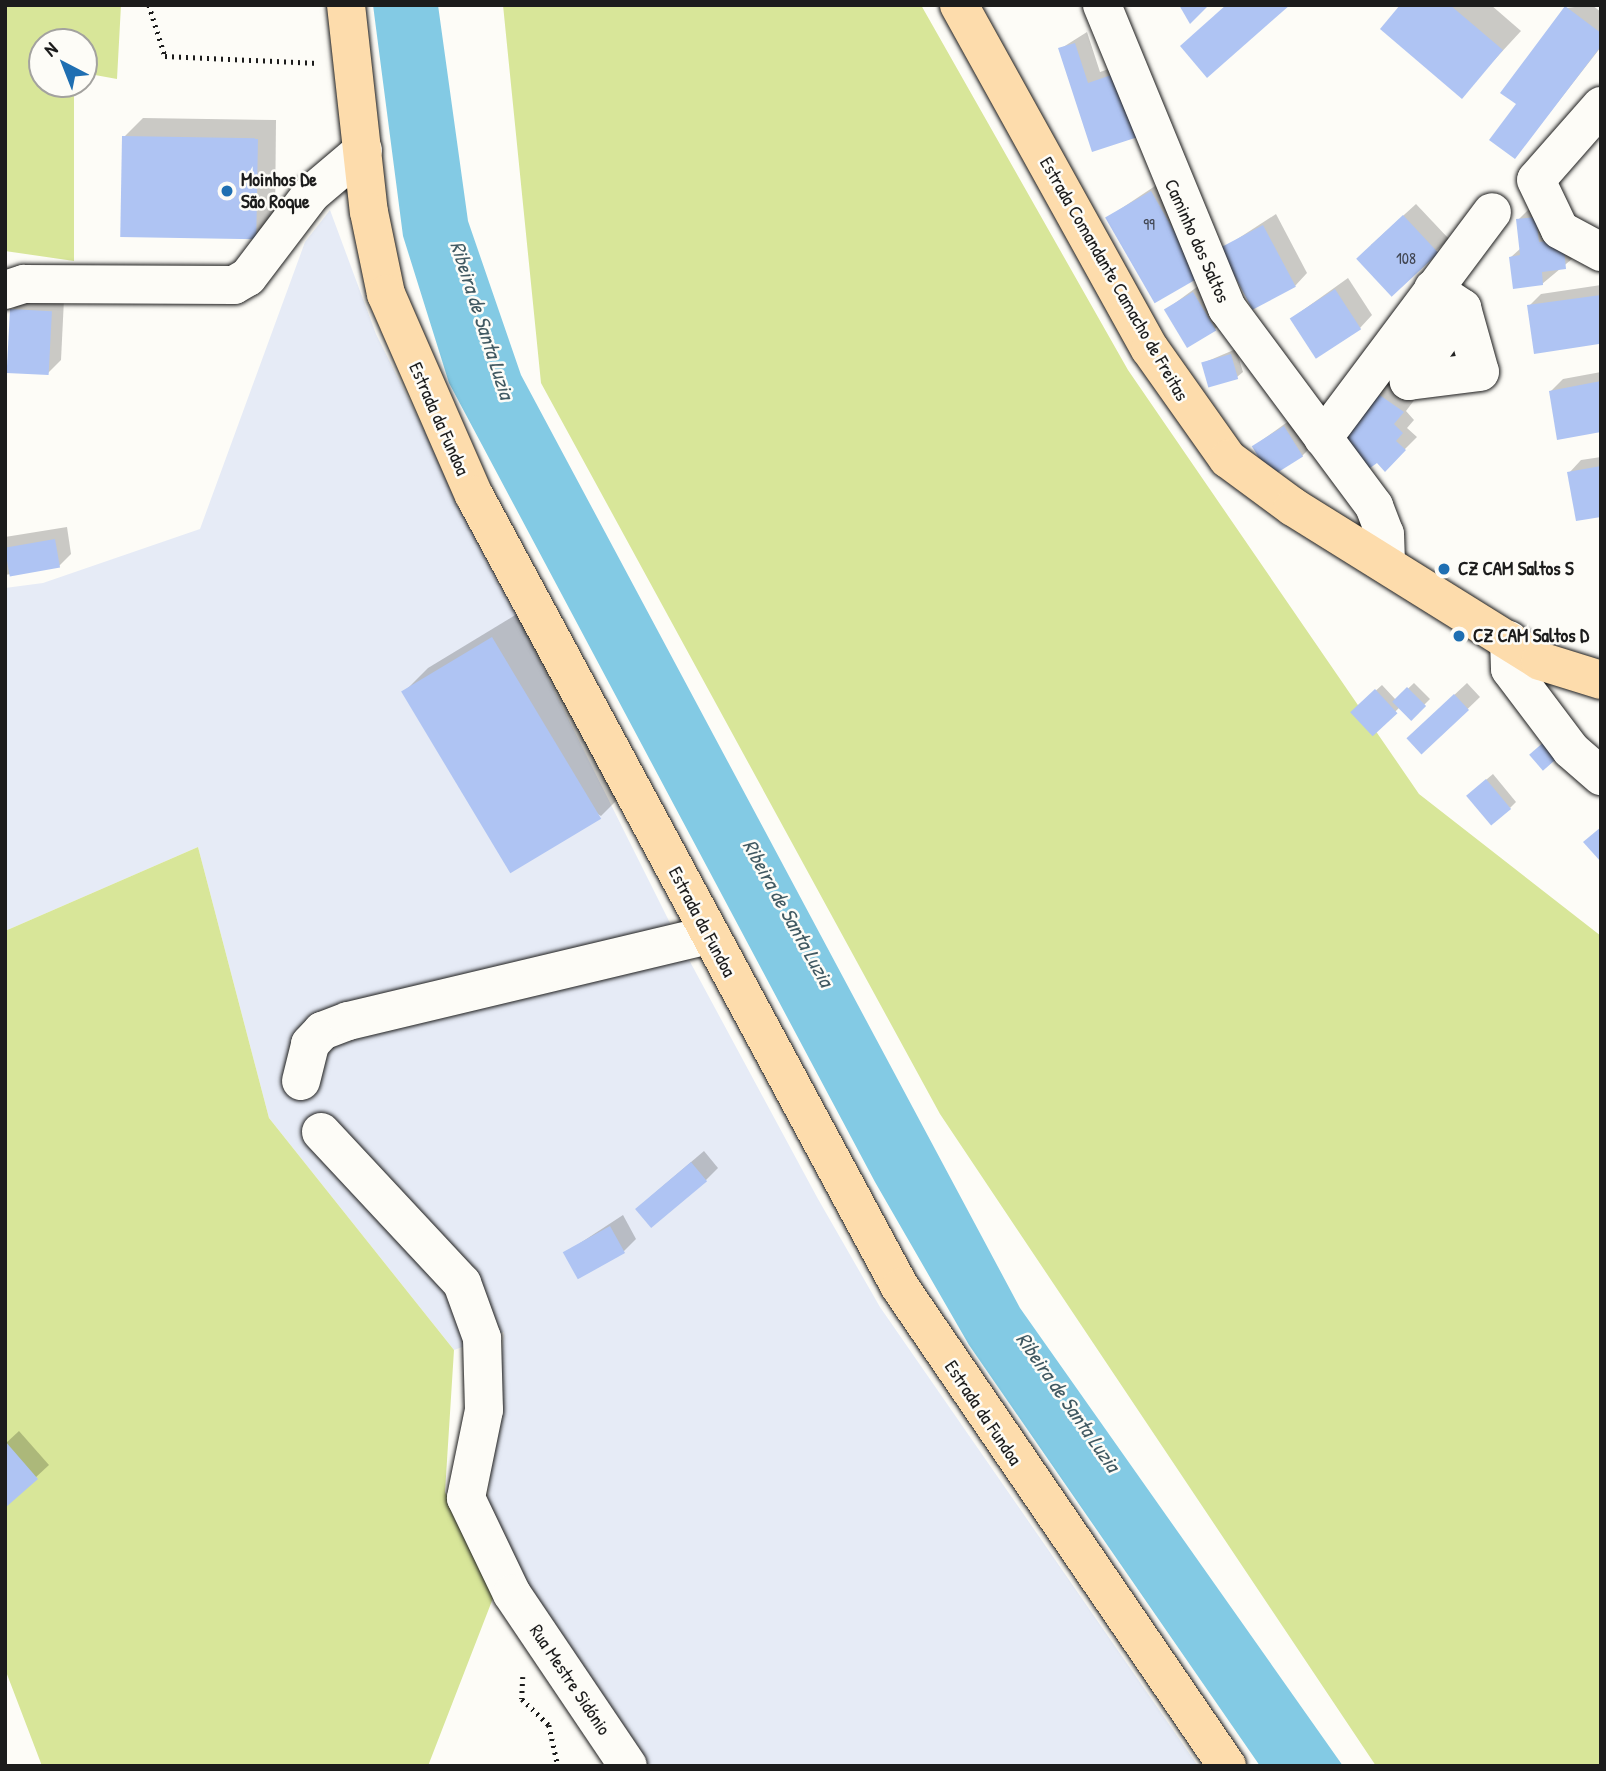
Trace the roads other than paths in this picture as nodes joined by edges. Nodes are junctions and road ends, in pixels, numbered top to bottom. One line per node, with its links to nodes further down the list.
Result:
1 (346, 5): 5 (main road, Estrada da Fundoa)
2 (959, 5): 10 (main road, Estrada Comandante Camacho de Freitas)
3 (1102, 5): 9 (street, Caminho dos Saltos)
4 (1601, 106): 7 (street)
5 (363, 150): 8 (street); 14 (main road, Estrada da Fundoa)
6 (1492, 212): 9 (street)
7 (1601, 252)
8 (5, 290)
9 (1323, 438): 10 (street, Caminho dos Saltos)
10 (1386, 564): 11 (main road, Estrada Comandante Camacho de Freitas)
11 (1509, 640): 12 (main road, Estrada Comandante Camacho de Freitas); 13 (street)
12 (1601, 680)
13 (1601, 776)
14 (709, 935): 15 (street); 18 (main road, Estrada da Fundoa)
15 (301, 1081)
16 (321, 1132): 17 (street, Rua Mestre Sidónio)
17 (628, 1766)
18 (1227, 1766)

